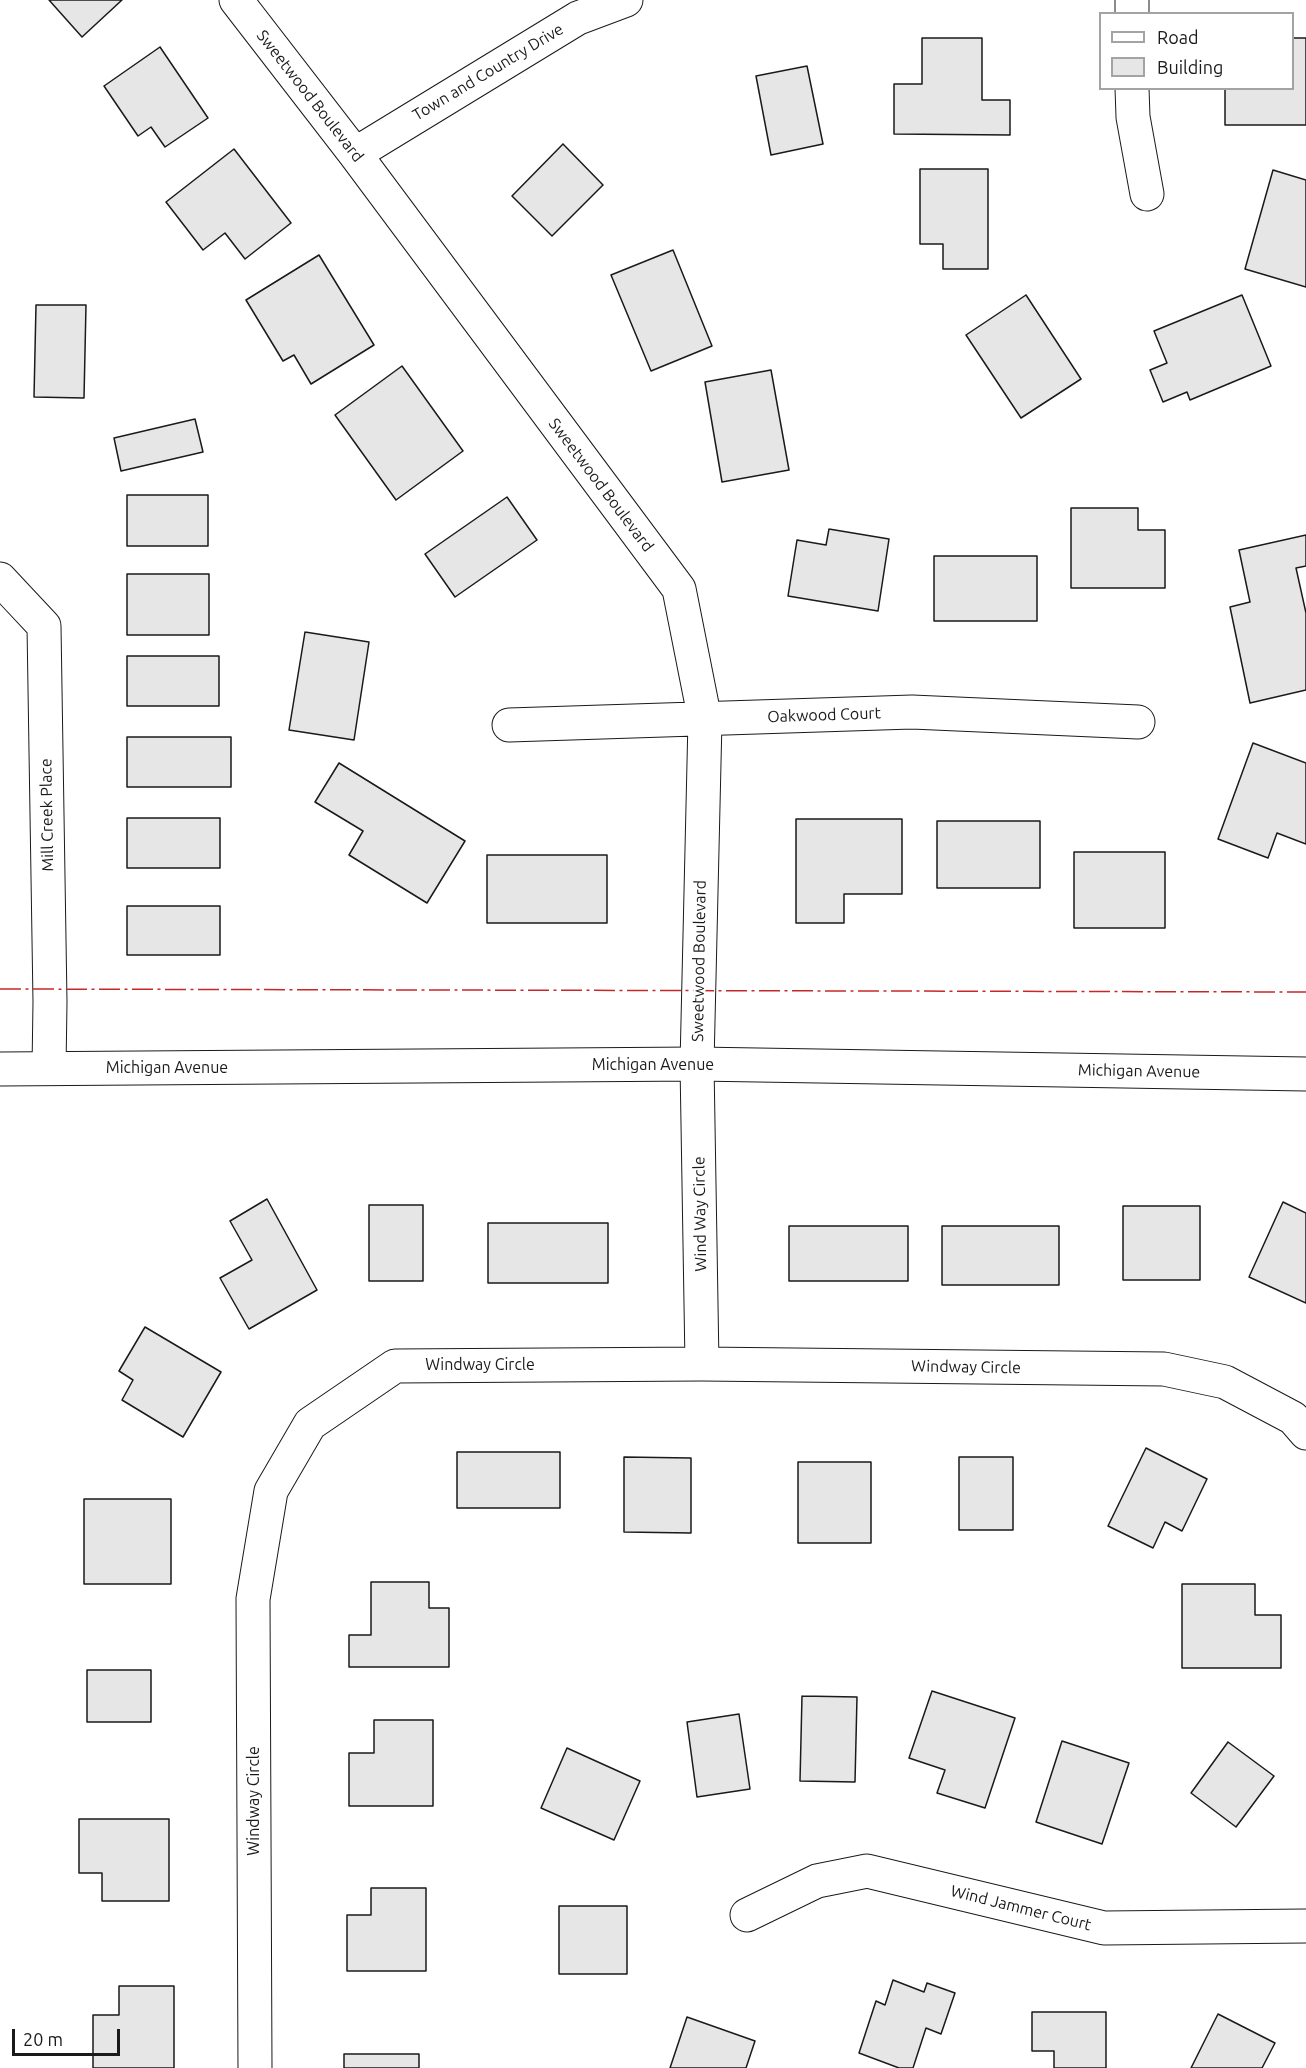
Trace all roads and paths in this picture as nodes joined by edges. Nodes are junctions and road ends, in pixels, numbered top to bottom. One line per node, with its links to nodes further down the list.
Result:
1 (236, 0): 4 (street, Sweetwood Boulevard)
2 (626, 0): 4 (street, Town and Country Drive)
3 (1132, 90): 5 (street)
4 (355, 154): 7 (street, Sweetwood Boulevard)
5 (1147, 194)
6 (0, 579): 11 (street, Mill Creek Place)
7 (705, 720): 8 (street, Oakwood Court); 9 (street, Oakwood Court); 10 (street, Sweetwood Boulevard)
8 (1138, 722)
9 (509, 725)
10 (697, 1064): 11 (street, Michigan Avenue); 13 (street, Michigan Avenue); 14 (street, Wind Way Circle)
11 (49, 1068): 12 (street, Michigan Avenue)
12 (0, 1069)
13 (1306, 1074)
14 (702, 1364): 15 (street, Windway Circle); 18 (street, Windway Circle)
15 (1306, 1433)
16 (747, 1915): 17 (street, Wind Jammer Court)
17 (1306, 1926)
18 (255, 2068)

